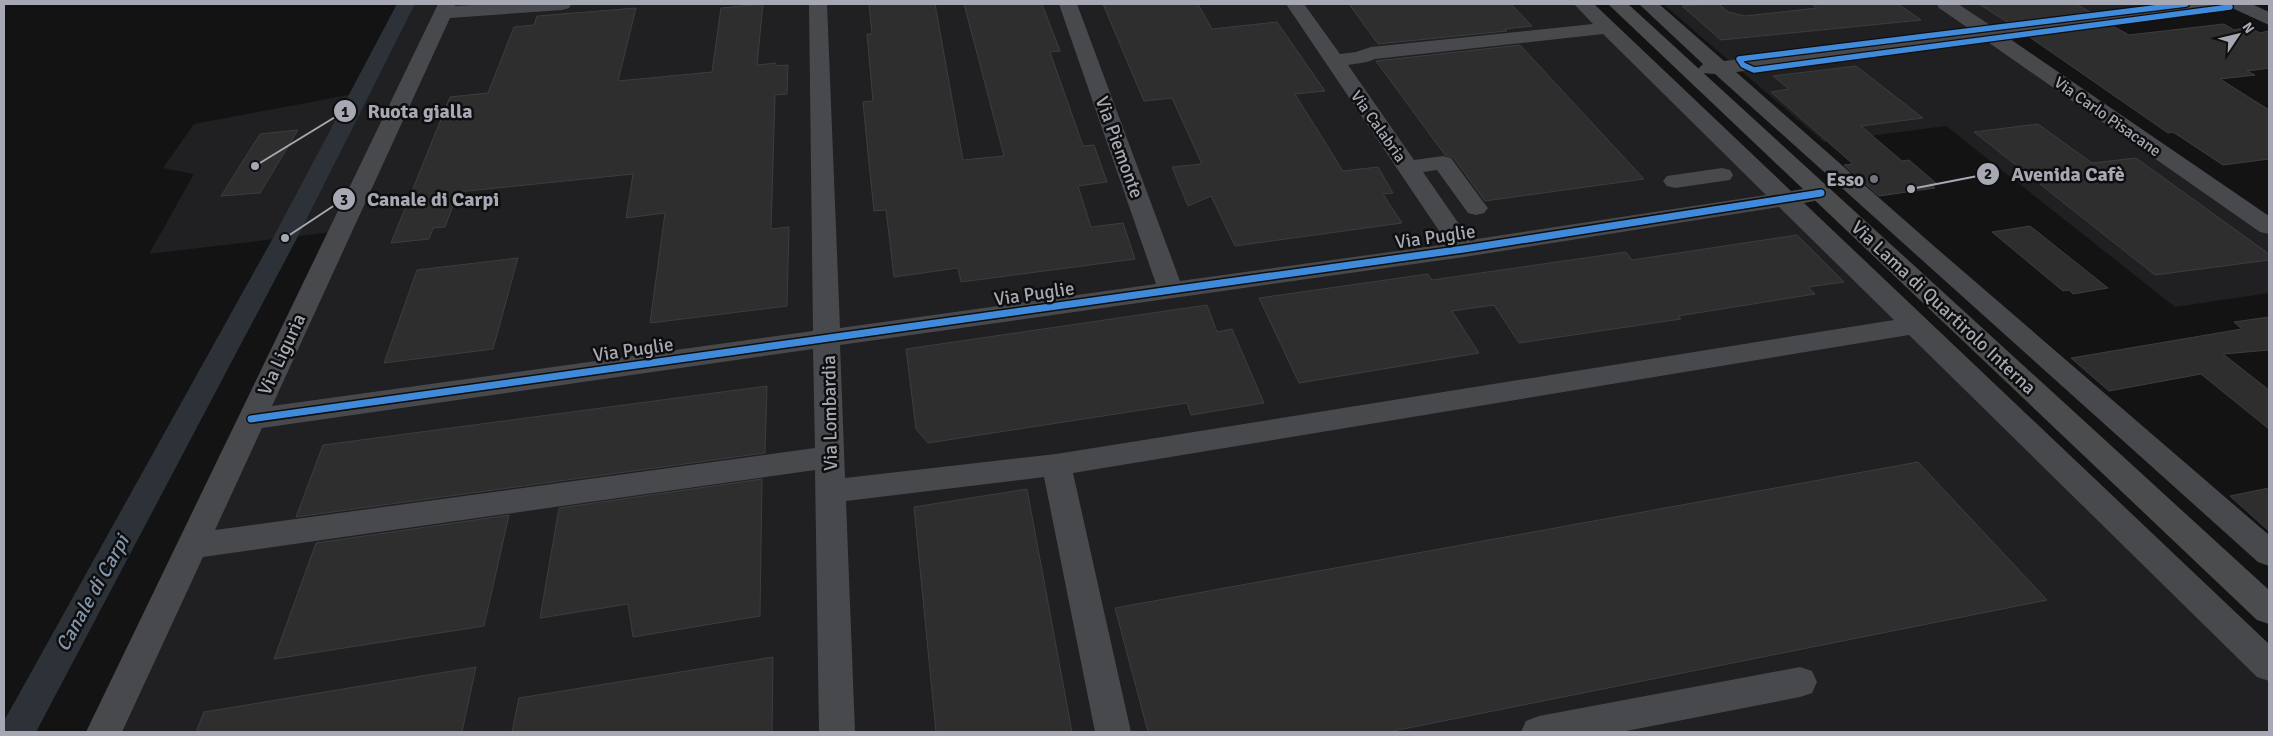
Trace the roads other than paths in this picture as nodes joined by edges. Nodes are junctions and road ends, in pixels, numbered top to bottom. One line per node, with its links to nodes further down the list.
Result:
1 (562, 4): 11 (street)
2 (818, 4): 30 (street, Via Lombardia)
3 (1068, 4): 28 (street, Via Piemonte)
4 (1295, 4): 15 (street, Via Calabria)
5 (1583, 4): 13 (street)
6 (1617, 4): 17 (main road, Via Lama di Quartirolo Interna)
7 (1648, 4): 16 (street)
8 (1946, 4): 14 (street, Via Carlo Pisacane)
9 (2226, 4): 14 (street)
10 (2238, 4): 12 (street)
11 (444, 8): 31 (street, Via Liguria)
12 (2269, 20)
13 (1609, 28): 15 (street); 21 (street)
14 (1990, 34): 16 (street); 24 (street, Via Carlo Pisacane)
15 (1334, 61): 18 (street, Via Calabria)
16 (1721, 67): 17 (street); 26 (street)
17 (1689, 71): 20 (main road, Via Lama di Quartirolo Interna)
18 (1408, 167): 22 (street); 25 (street, Via Calabria)
19 (1722, 175): 23 (street)
20 (1821, 193): 21 (street, Via Puglie); 27 (main road, Via Lama di Quartirolo Interna)
21 (1784, 198): 23 (street, Via Puglie); 29 (street)
22 (1476, 208)
23 (1704, 211): 25 (street, Via Puglie)
24 (2269, 227)
25 (1464, 249): 28 (street, Via Puglie)
26 (1926, 252): 27 (street); 36 (street)
27 (1918, 284): 37 (main road, Via Lama di Quartirolo Interna)
28 (1171, 290): 30 (street, Via Puglie)
29 (1915, 325): 33 (street); 38 (street)
30 (827, 338): 31 (street, Via Puglie); 32 (street, Via Lombardia)
31 (251, 419): 35 (street, Via Liguria)
32 (829, 457): 34 (street, Via Lombardia); 35 (street)
33 (1056, 466): 34 (street); 42 (street)
34 (831, 491): 41 (street, Via Lombardia)
35 (191, 546): 40 (street, Via Liguria)
36 (2269, 553)
37 (2266, 604)
38 (2269, 666)
39 (1800, 682): 43 (street)
40 (104, 732)
41 (837, 732)
42 (1113, 732)
43 (1539, 732)

